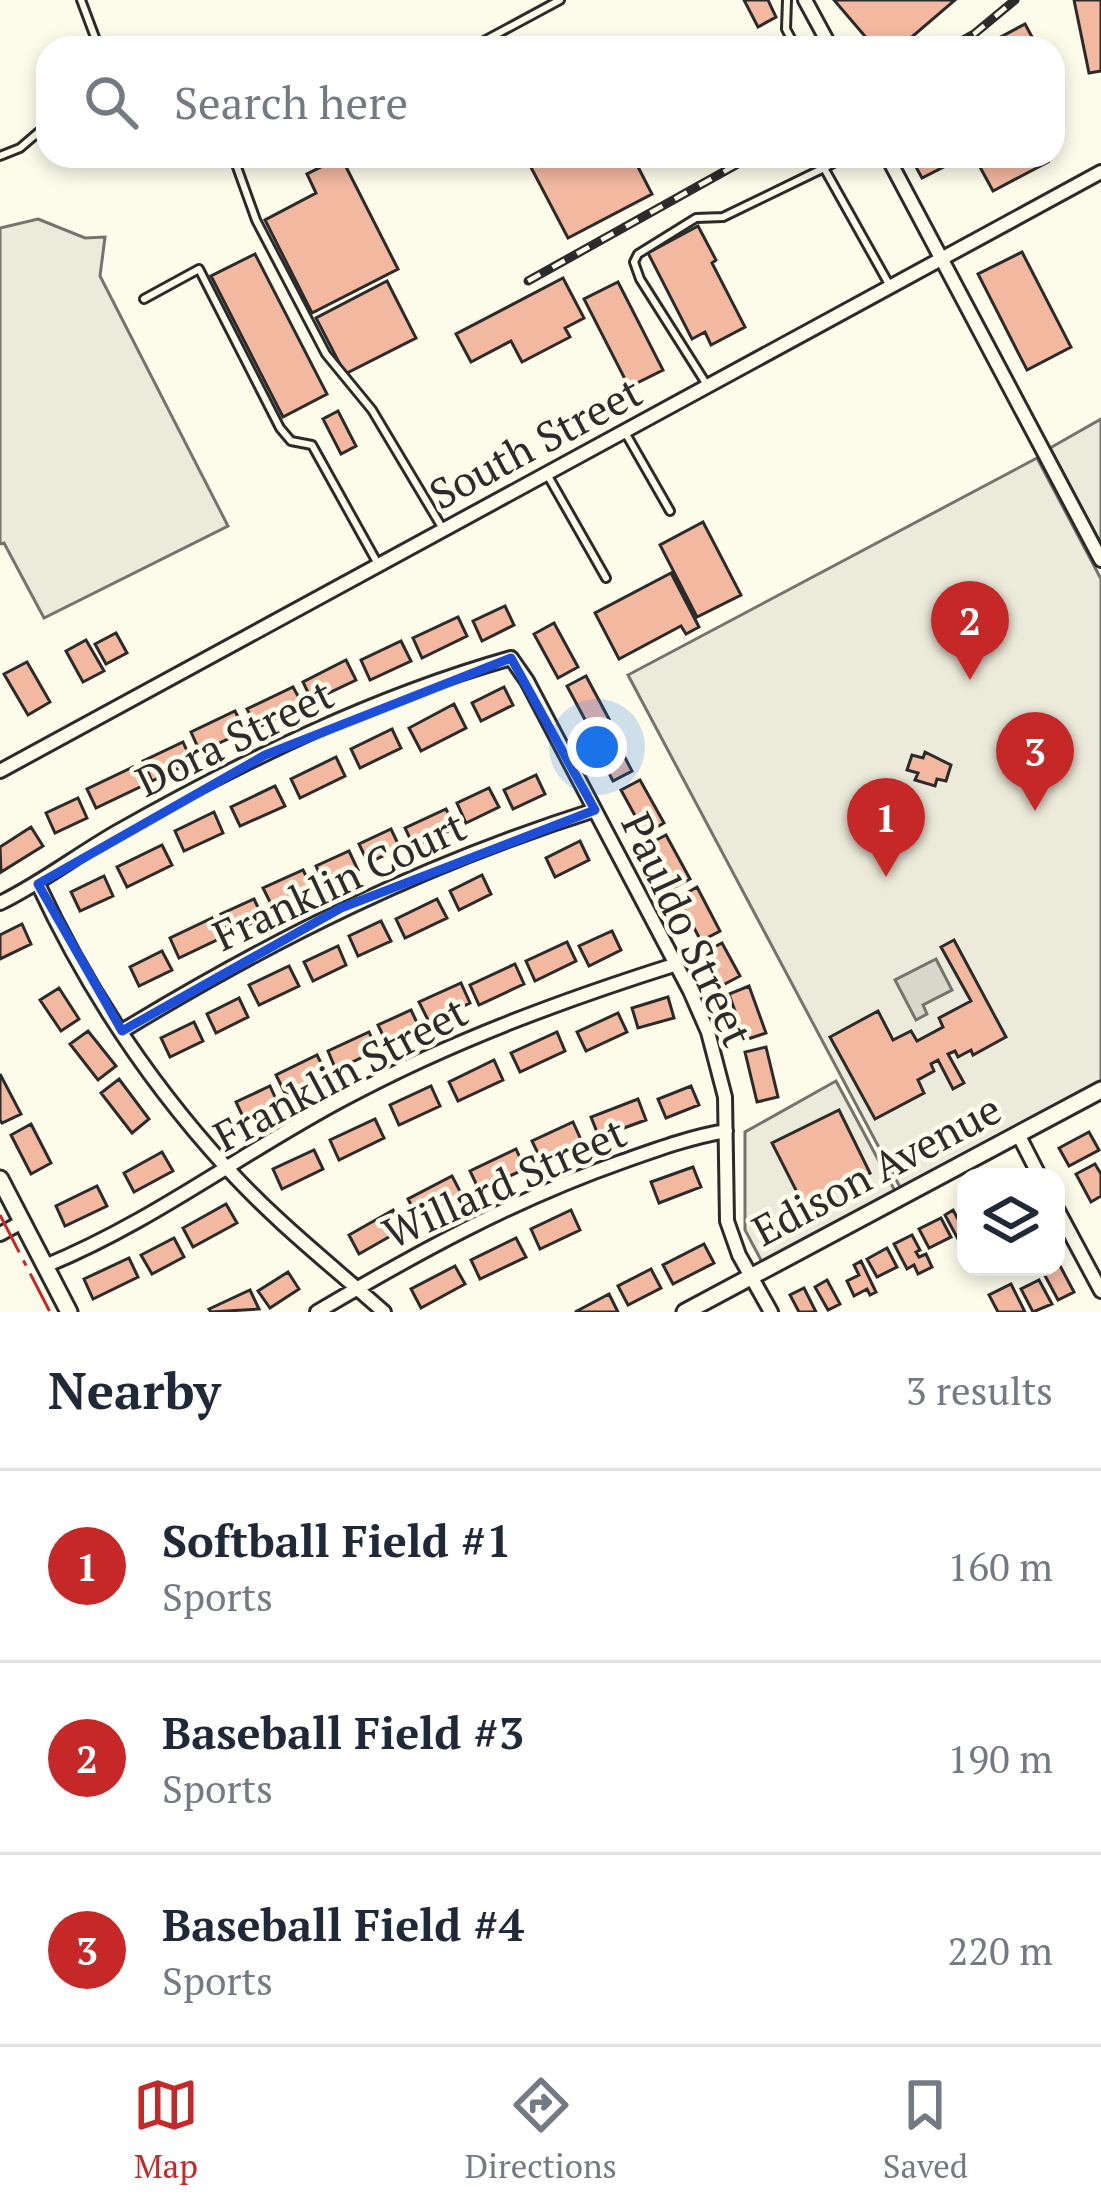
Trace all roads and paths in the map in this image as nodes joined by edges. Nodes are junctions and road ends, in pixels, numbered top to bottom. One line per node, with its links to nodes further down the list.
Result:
1 (81, 0): 5 (lane)
2 (560, 0): 6 (lane)
3 (787, 0): 7 (lane)
4 (805, 0): 8 (street)
5 (94, 36)
6 (493, 36)
7 (790, 36)
8 (824, 36)
9 (36, 134): 10 (lane)
10 (0, 157)
11 (237, 168): 22 (lane)
12 (824, 168): 16 (lane); 18 (lane)
13 (893, 168): 15 (street)
14 (1101, 172): 15 (street, South Street)
15 (941, 258): 16 (street, South Street); 23 (street)
16 (890, 286): 18 (street, South Street)
17 (144, 298): 24 (lane)
18 (707, 386): 19 (street, South Street)
19 (624, 431): 20 (street, South Street); 21 (lane)
20 (546, 473): 22 (street, South Street); 25 (lane)
21 (670, 511)
22 (443, 529): 24 (street, South Street)
23 (1101, 560)
24 (378, 564): 27 (street, South Street)
25 (606, 578)
26 (511, 658): 28 (street, Pauldo Street); 29 (street, Dora Street)
27 (1, 766)
28 (595, 810): 31 (street, Pauldo Street); 32 (street, Franklin Court)
29 (38, 884): 30 (street, Dora Street); 32 (street)
30 (0, 903)
31 (676, 964): 34 (street, Pauldo Street); 36 (street, Franklin Street)
32 (122, 1031): 36 (street)
33 (1101, 1090): 35 (street, Edison Avenue)
34 (726, 1131): 43 (street, Pauldo Street); 44 (street, Willard Street)
35 (1018, 1134): 37 (street); 43 (street, Edison Avenue)
36 (227, 1168): 42 (street, Franklin Street); 44 (street)
37 (1035, 1168)
38 (0, 1180): 39 (street)
39 (22, 1222): 41 (street); 42 (street)
40 (1065, 1224): 45 (street)
41 (0, 1234)
42 (45, 1266): 46 (street)
43 (752, 1276): 49 (street, Edison Avenue); 50 (street, Pauldo Street)
44 (355, 1288): 47 (street, Willard Street); 48 (street)
45 (1101, 1292)
46 (64, 1311)
47 (317, 1312)
48 (384, 1312)
49 (685, 1312)
50 (771, 1312)

